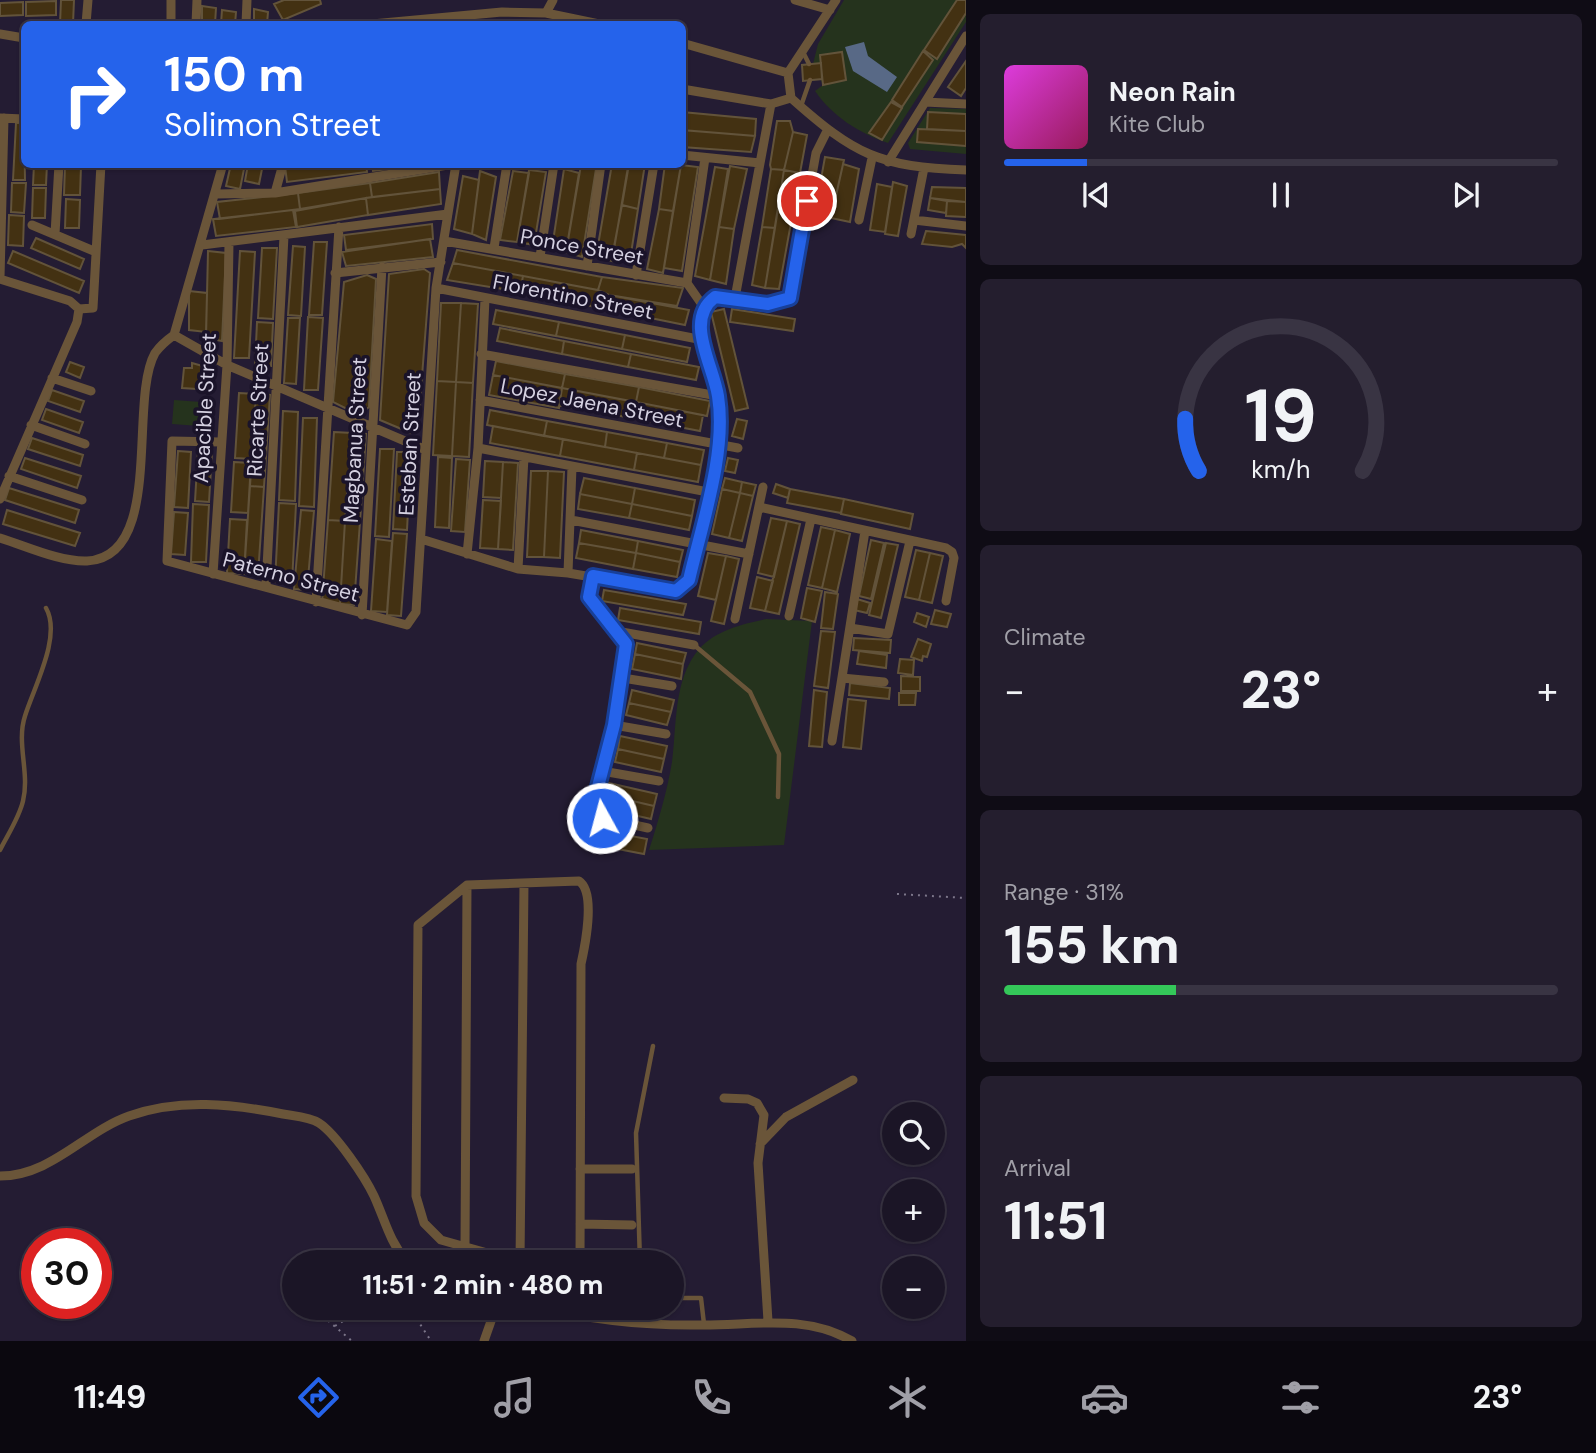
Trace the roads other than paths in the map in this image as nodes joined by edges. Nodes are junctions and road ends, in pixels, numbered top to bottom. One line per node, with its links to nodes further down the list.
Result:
1 (88, 0): 10 (street)
2 (171, 0): 11 (street)
3 (197, 0): 12 (street)
4 (554, 0): 9 (street)
5 (795, 0): 8 (street)
6 (836, 0): 8 (street)
7 (249, 1): 13 (street)
8 (830, 10): 20 (street)
9 (546, 13): 14 (street); 15 (street)
10 (86, 21)
11 (171, 21)
12 (196, 21)
13 (246, 21)
14 (404, 21)
15 (585, 21)
16 (0, 34): 18 (street)
17 (966, 36): 26 (street)
18 (21, 38)
19 (686, 44): 22 (street)
20 (803, 51): 21 (lane); 22 (street)
21 (809, 64)
22 (788, 73): 25 (street)
23 (810, 80): 29 (lane)
24 (686, 90): 27 (street)
25 (790, 97): 27 (street); 29 (street)
26 (925, 102): 28 (street); 36 (street)
27 (771, 104): 37 (street)
28 (966, 104)
29 (801, 107): 32 (street)
30 (2, 118): 31 (street); 72 (street)
31 (21, 119)
32 (827, 131): 35 (street); 75 (street)
33 (686, 156): 34 (street)
34 (705, 158): 37 (street); 73 (street)
35 (872, 158): 36 (street); 53 (street)
36 (888, 162): 48 (street)
37 (760, 163): 75 (street)
38 (59, 168): 58 (street)
39 (101, 168): 65 (street)
40 (222, 168): 51 (street)
41 (282, 168): 50 (street)
42 (429, 168): 50 (street)
43 (454, 168): 52 (street, Esteban Street)
44 (506, 168): 64 (street)
45 (553, 168): 66 (street)
46 (600, 168): 69 (street)
47 (653, 168): 71 (street)
48 (923, 168): 49 (street); 54 (street)
49 (966, 170)
50 (275, 192): 51 (street)
51 (217, 194): 63 (street)
52 (447, 214): 57 (street); 61 (street, Esteban Street)
53 (859, 220)
54 (914, 220): 56 (street); 59 (street)
55 (32, 225): 58 (street)
56 (966, 226)
57 (339, 227): 60 (street); 70 (street)
58 (55, 234): 65 (street)
59 (911, 234)
60 (284, 236): 62 (street); 84 (street, Ricarte Street)
61 (444, 241): 64 (street, Ponce Street); 67 (street, Esteban Street)
62 (229, 243): 63 (street); 82 (street, Apacible Street)
63 (202, 245): 79 (street)
64 (494, 248): 66 (street, Ponce Street)
65 (96, 252): 78 (street)
66 (540, 257): 69 (street, Ponce Street)
67 (440, 262): 68 (street); 74 (street, Esteban Street)
68 (382, 267): 70 (street); 90 (street, Magbanua Street)
69 (587, 267): 71 (street, Ponce Street)
70 (335, 273): 88 (street)
71 (636, 275): 73 (street, Ponce Street)
72 (0, 278): 78 (street)
73 (687, 283): 77 (street)
74 (436, 288): 76 (street, Florentino Street); 96 (street, Esteban Street)
75 (735, 298): 77 (street)
76 (485, 299): 80 (street, Florentino Street); 81 (street)
77 (703, 306): 80 (street)
78 (79, 309): 83 (street)
79 (174, 335): 82 (street); 108 (street)
80 (703, 340): 86 (street)
81 (481, 354): 86 (street); 87 (street)
82 (227, 365): 84 (street); 91 (street, Apacible Street)
83 (52, 378): 85 (street); 89 (street)
84 (277, 388): 88 (street); 118 (street, Ricarte Street)
85 (91, 391)
86 (718, 396): 93 (street)
87 (480, 400): 93 (street, Lopez Jaena Street); 94 (street)
88 (326, 408): 90 (street); 120 (street)
89 (32, 425): 92 (street); 99 (street)
90 (374, 429): 96 (street); 122 (street, Magbanua Street)
91 (220, 442): 116 (street, Apacible Street); 116 (street, Paterno Street)
92 (85, 444)
93 (721, 444): 95 (street, Lopez Jaena Street); 101 (street)
94 (478, 448): 97 (street); 112 (street)
95 (738, 448)
96 (426, 450): 109 (street, Esteban Street)
97 (524, 457): 98 (street); 114 (street)
98 (572, 467): 101 (street); 106 (street)
99 (9, 476): 102 (street); 103 (street)
100 (763, 488): 104 (street)
101 (708, 492): 111 (street)
102 (0, 499)
103 (82, 500)
104 (759, 507): 105 (street); 113 (street)
105 (811, 519): 107 (street); 123 (street)
106 (571, 520): 111 (street); 115 (street)
107 (865, 531): 110 (street); 126 (street)
108 (0, 538)
109 (421, 539): 112 (street); 125 (street, Esteban Street)
110 (910, 541): 119 (street); 126 (street)
111 (697, 543): 113 (street); 117 (street)
112 (467, 554): 114 (street)
113 (749, 554): 124 (street)
114 (518, 569): 115 (street)
115 (568, 573): 117 (street)
116 (213, 575): 118 (street, Paterno Street)
117 (593, 576): 127 (street)
118 (266, 587): 120 (street, Paterno Street)
119 (946, 601)
120 (316, 602): 122 (street, Paterno Street)
121 (46, 608): 140 (lane)
122 (362, 615): 125 (street, Paterno Street)
123 (789, 616)
124 (735, 619)
125 (407, 625)
126 (850, 628): 130 (street)
127 (616, 631): 128 (street); 129 (street)
128 (694, 645): 138 (lane)
129 (623, 678): 132 (street); 133 (street)
130 (842, 678): 131 (street); 135 (street)
131 (884, 682)
132 (672, 686)
133 (614, 725): 134 (street); 136 (street)
134 (666, 734)
135 (832, 741)
136 (602, 771): 137 (street); 139 (street)
137 (659, 780)
138 (778, 797)
139 (648, 828)
140 (0, 850)
141 (524, 883): 142 (street); 147 (street); 155 (street)
142 (467, 885): 152 (street); 152 (street)
143 (653, 1046): 157 (lane)
144 (853, 1080): 146 (street)
145 (724, 1098): 146 (street)
146 (758, 1145): 161 (street)
147 (580, 1169): 148 (street); 150 (street)
148 (632, 1169)
149 (1, 1175): 153 (street)
150 (580, 1224): 151 (street); 156 (street)
151 (632, 1225)
152 (465, 1247): 154 (street)
153 (397, 1250)
154 (476, 1250)
155 (520, 1250)
156 (580, 1250)
157 (640, 1250)
158 (684, 1298): 162 (lane)
159 (491, 1320): 163 (street)
160 (622, 1320): 162 (street)
161 (768, 1321): 162 (street); 164 (street)
162 (704, 1325)
163 (484, 1341)
164 (852, 1341)

